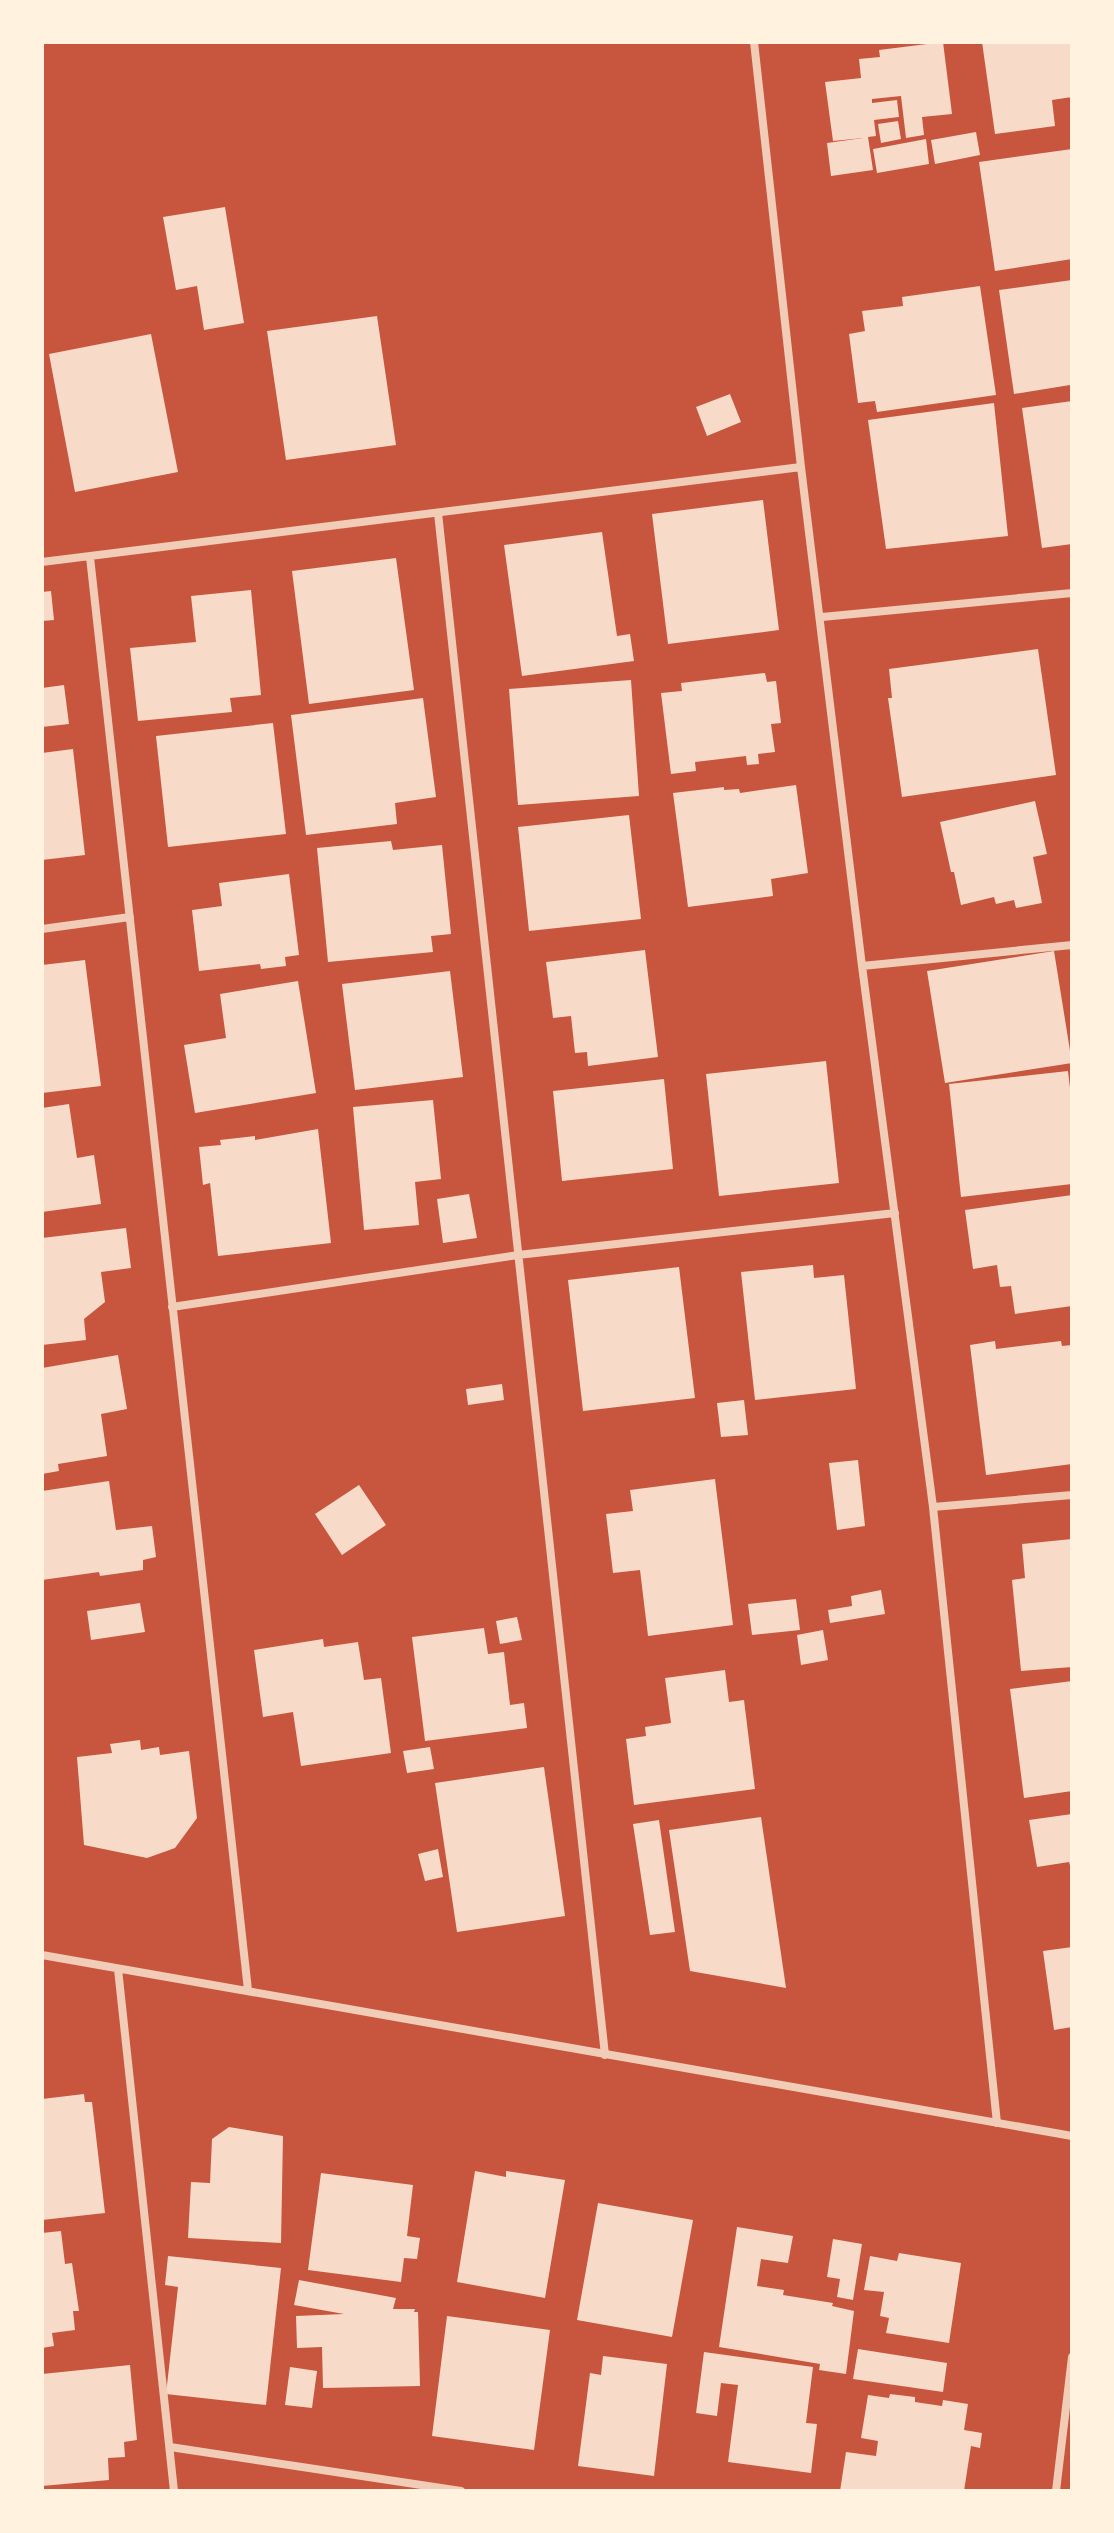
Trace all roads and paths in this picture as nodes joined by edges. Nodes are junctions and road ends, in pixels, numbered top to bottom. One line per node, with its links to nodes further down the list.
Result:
1 (754, 42): 2 (street)
2 (801, 467): 3 (street); 7 (street)
3 (438, 513): 4 (street); 13 (street)
4 (90, 557): 5 (street); 8 (street)
5 (42, 562)
6 (1072, 593): 7 (street)
7 (822, 617): 11 (street)
8 (130, 917): 9 (street); 14 (street)
9 (42, 929)
10 (1072, 945): 11 (street)
11 (862, 966): 12 (street)
12 (895, 1213): 13 (street); 16 (street)
13 (518, 1255): 14 (street); 20 (street)
14 (172, 1307): 19 (street)
15 (1072, 1495): 16 (street)
16 (933, 1507): 21 (street)
17 (42, 1955): 18 (street)
18 (118, 1969): 19 (street); 24 (street)
19 (248, 1990): 20 (street)
20 (605, 2055): 21 (street)
21 (997, 2123): 22 (street)
22 (1072, 2136)
23 (1072, 2357): 27 (street)
24 (170, 2447): 25 (street); 26 (street)
25 (174, 2491)
26 (461, 2491)
27 (1056, 2491)

